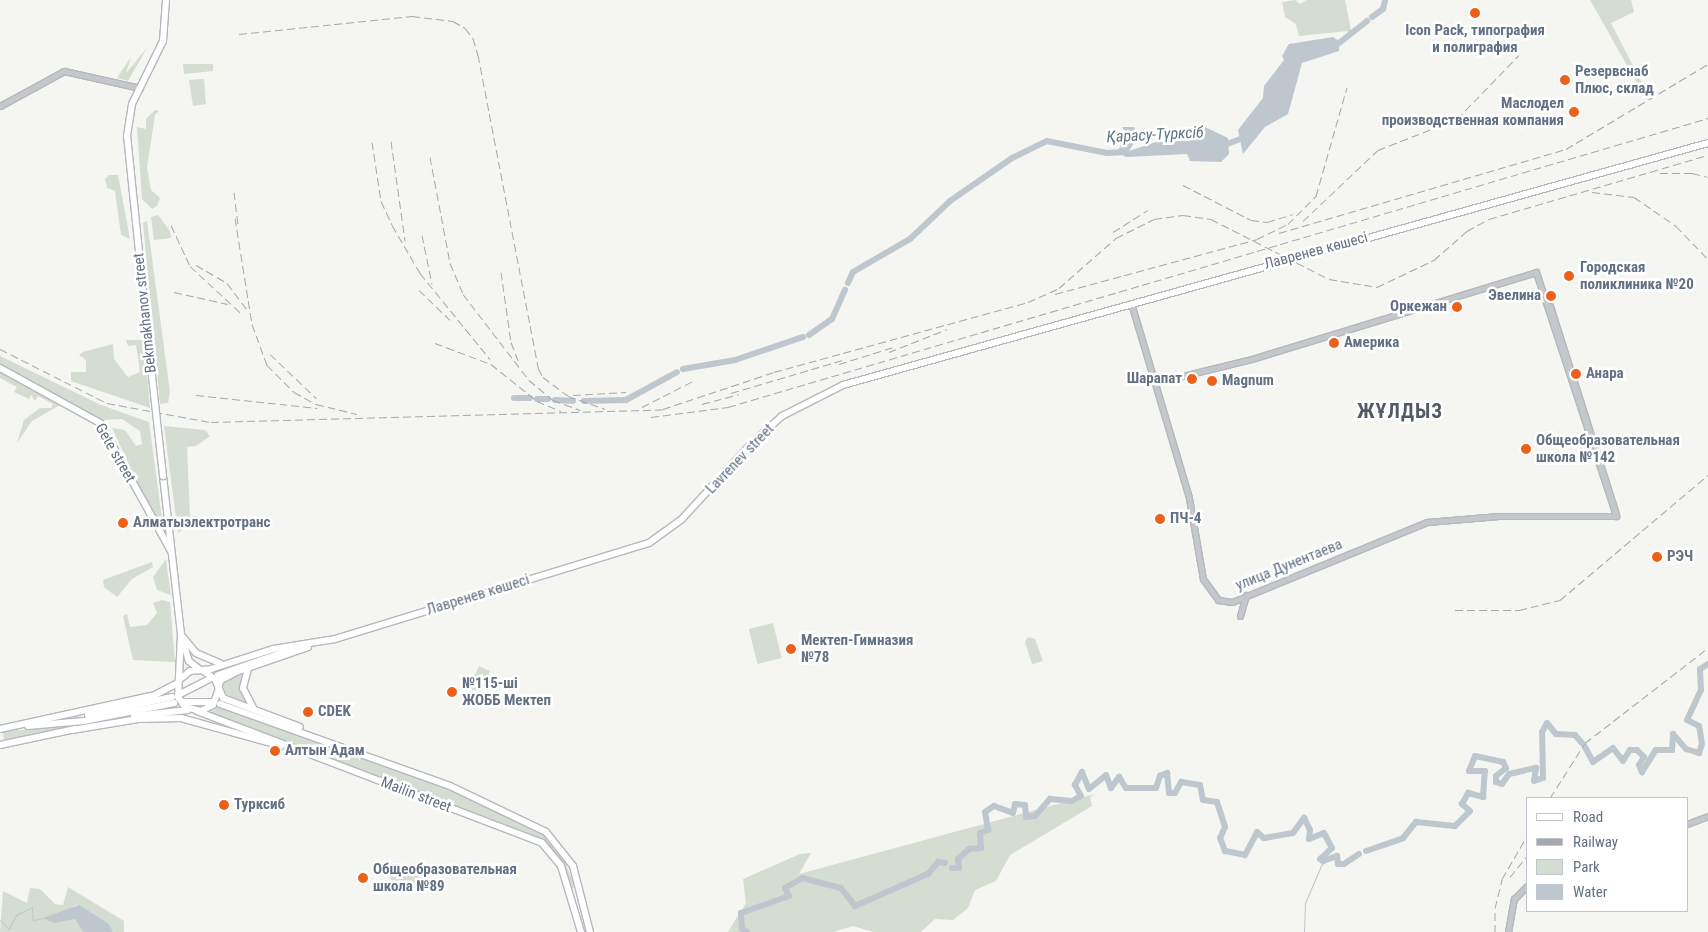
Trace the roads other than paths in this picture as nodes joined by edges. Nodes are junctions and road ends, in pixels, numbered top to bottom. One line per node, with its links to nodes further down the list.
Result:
1 (166, 0): 2 (main road, Bekmakhanov street)
2 (140, 88): 3 (street); 8 (main road, Bekmakhanov street, bridge)
3 (0, 106)
4 (1708, 143): 5 (main road, Лавренев көшесі)
5 (1131, 304): 7 (street, улица Дунентаева); 14 (main road, Лавренев көшесі)
6 (0, 368): 9 (main road, Gete street)
7 (1154, 383): 11 (street, улица Дунентаева); 11 (street, улица Дунентаева)
8 (168, 523): 9 (main road); 10 (main road, Bekmakhanov street)
9 (157, 529): 10 (main road, Gete street)
10 (172, 553): 13 (main road, Bekmakhanov street)
11 (1246, 595): 12 (street)
12 (1240, 616)
13 (181, 634): 16 (main road); 18 (main road); 21 (main road)
14 (320, 642): 15 (main road, Лавренев көшесі); 17 (main road)
15 (306, 646): 16 (main road); 19 (main road)
16 (224, 664): 18 (main road)
17 (250, 668): 22 (main road); 28 (main road)
18 (200, 670): 21 (main road); 22 (main road)
19 (218, 675)
20 (210, 679): 23 (main road)
21 (179, 681): 27 (main road); 30 (main road)
22 (218, 689): 26 (main road); 28 (main road)
23 (180, 694)
24 (173, 700): 30 (main road)
25 (184, 702): 26 (main road, Mailin street)
26 (216, 702): 29 (main road); 33 (main road, Mailin street)
27 (190, 710): 29 (main road); 31 (main road)
28 (256, 710): 33 (main road)
29 (197, 711): 35 (main road, Mailin street)
30 (17, 726): 32 (main road)
31 (72, 730): 34 (main road); 35 (main road)
32 (0, 731): 34 (main road)
33 (323, 739): 39 (main road, Mailin street)
34 (0, 745)
35 (316, 756): 40 (main road, Mailin street)
36 (1708, 816): 37 (street)
37 (1688, 824)
38 (1526, 887): 43 (street)
39 (581, 891): 40 (main road); 42 (main road, Mailin street)
40 (572, 893): 41 (main road, Mailin street)
41 (581, 932)
42 (590, 932)
43 (1508, 932)

